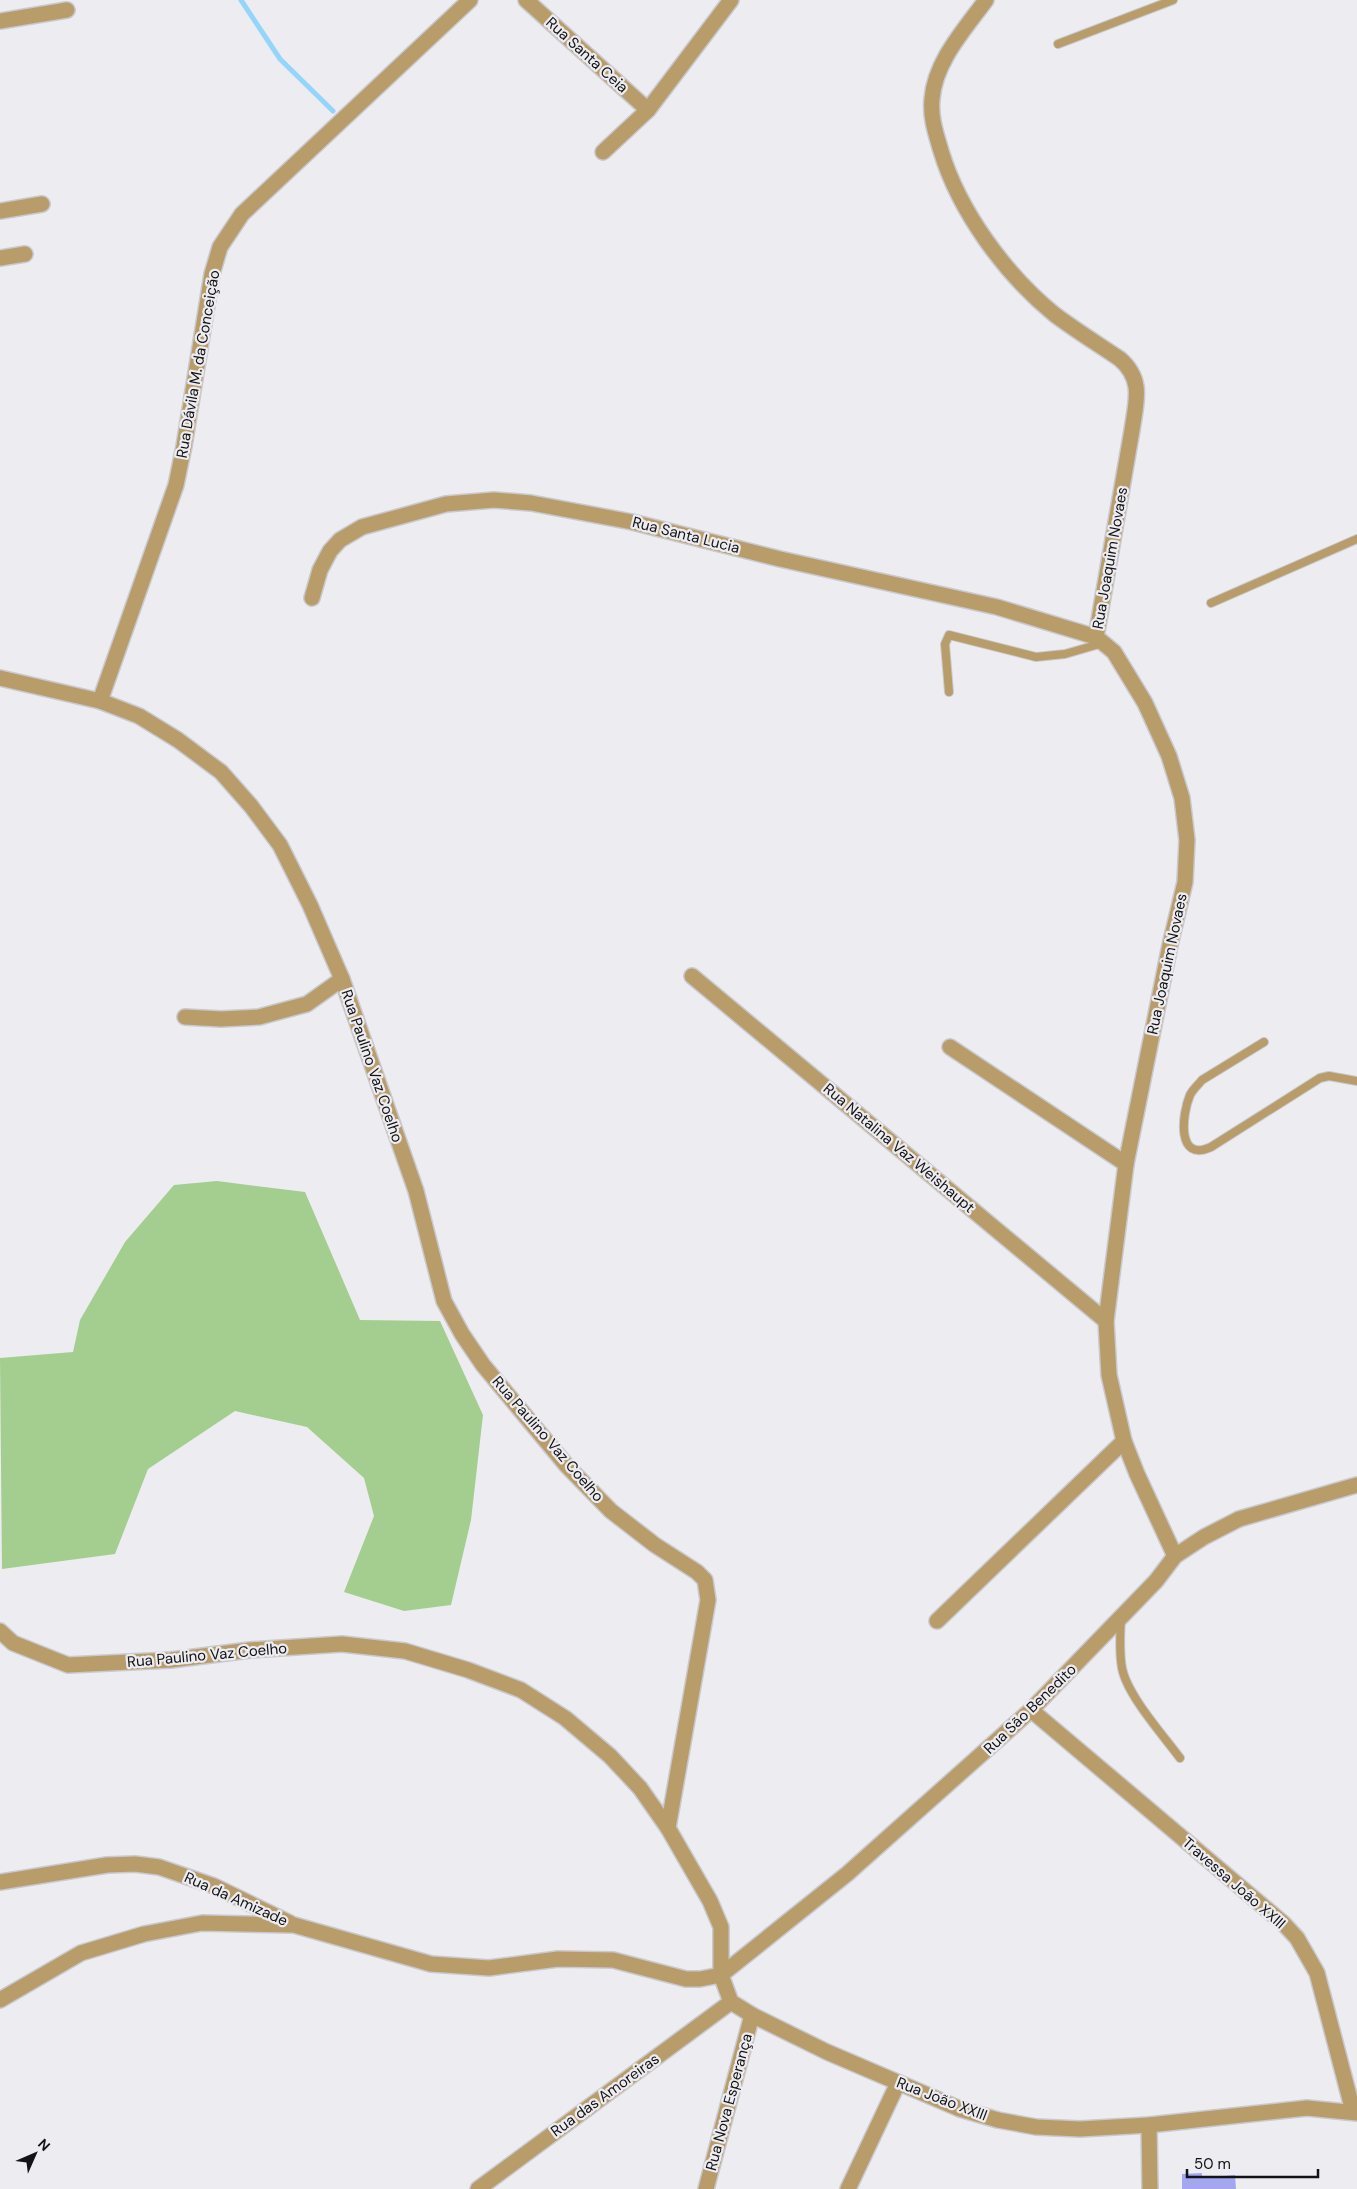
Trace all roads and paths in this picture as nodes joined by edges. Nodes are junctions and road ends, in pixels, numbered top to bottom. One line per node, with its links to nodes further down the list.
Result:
1 (470, 0): 21 (street, Rua Dávila M. da Conceição)
2 (526, 0): 9 (street, Rua Santa Ceia)
3 (731, 0): 9 (street)
4 (986, 0): 18 (street, Rua Joaquim Novaes)
5 (1173, 0): 8 (lane)
6 (66, 10): 7 (street)
7 (0, 21)
8 (1058, 44)
9 (648, 110): 10 (street)
10 (603, 152)
11 (42, 204): 12 (street)
12 (0, 211)
13 (25, 254): 14 (street)
14 (0, 258)
15 (1357, 539): 17 (lane)
16 (312, 598): 18 (street, Rua Santa Lucia)
17 (1211, 603)
18 (1099, 640): 20 (lane); 28 (street, Rua Joaquim Novaes)
19 (0, 678): 21 (street, Rua Paulino Vaz Coelho)
20 (949, 692)
21 (100, 701): 23 (street, Rua Paulino Vaz Coelho)
22 (692, 976): 29 (street, Rua Natalina Vaz Weishaupt)
23 (342, 978): 24 (street); 38 (street, Rua Paulino Vaz Coelho)
24 (185, 1016)
25 (1264, 1042): 27 (lane)
26 (950, 1047): 28 (street)
27 (1357, 1081)
28 (1126, 1164): 29 (street, Rua Joaquim Novaes)
29 (1106, 1321): 30 (street, Rua Joaquim Novaes)
30 (1124, 1441): 32 (street, Rua Joaquim Novaes); 34 (street)
31 (1357, 1485): 32 (street, Rua São Benedito)
32 (1175, 1556): 33 (street, Rua São Benedito)
33 (1121, 1618): 36 (street, Rua São Benedito); 37 (lane)
34 (937, 1621)
35 (0, 1631): 38 (street, Rua Paulino Vaz Coelho)
36 (1031, 1710): 41 (street, Rua São Benedito); 46 (street, Travessa João XXIII)
37 (1180, 1758)
38 (668, 1828): 41 (street)
39 (0, 1882): 40 (street, Rua da Amizade)
40 (294, 1925): 41 (street); 42 (street)
41 (721, 1975): 43 (street)
42 (0, 2000)
43 (731, 2002): 44 (street, Rua João XXIII); 48 (street, Rua das Amoreiras)
44 (752, 2015): 45 (street, Rua João XXIII); 49 (street, Rua Nova Esperança)
45 (898, 2083): 47 (street, Rua João XXIII); 50 (street)
46 (1355, 2112): 47 (street, Rua João XXIII)
47 (1149, 2125): 51 (street)
48 (478, 2189)
49 (706, 2189)
50 (848, 2189)
51 (1150, 2189)

